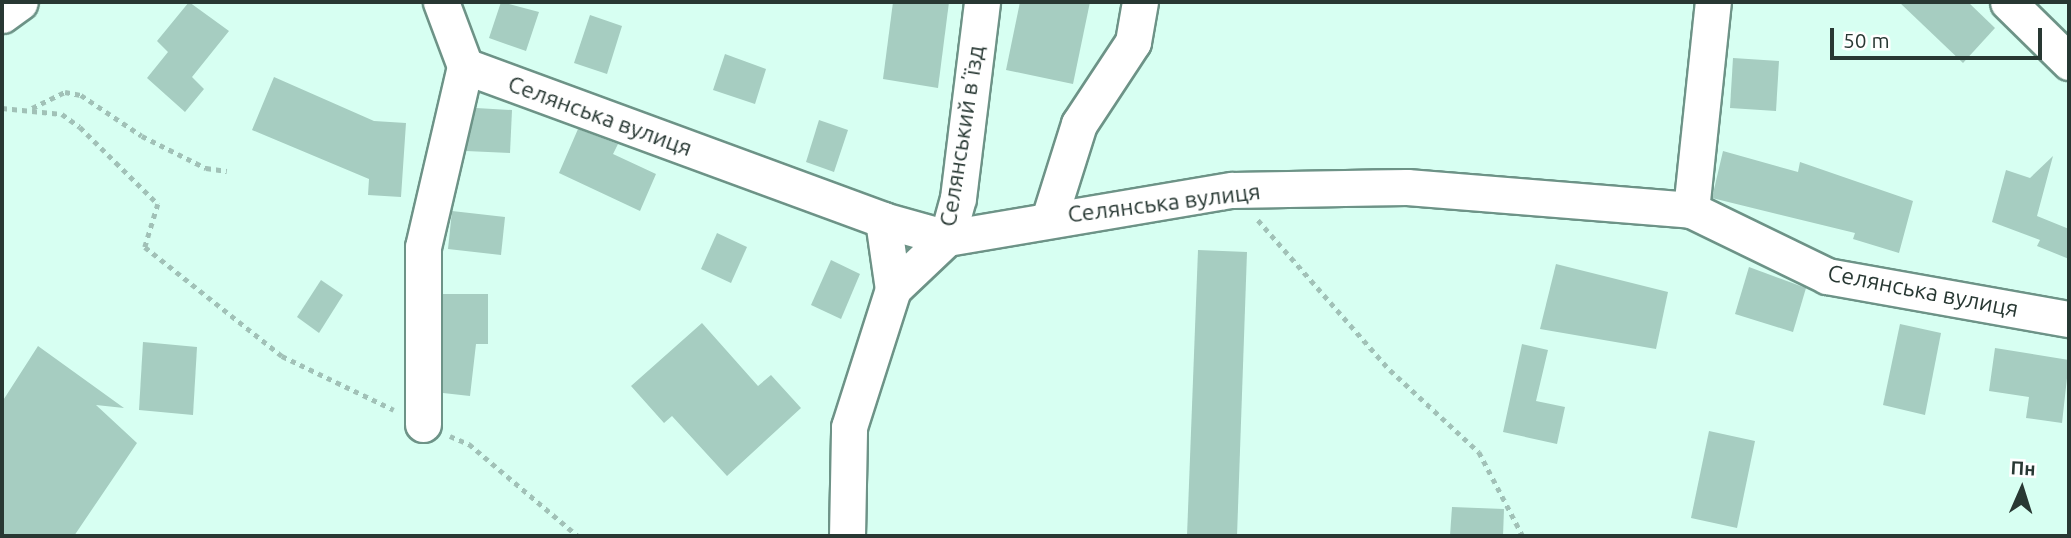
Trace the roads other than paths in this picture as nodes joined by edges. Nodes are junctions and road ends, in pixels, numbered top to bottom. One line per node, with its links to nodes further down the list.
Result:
1 (20, 2): 7 (street)
2 (441, 2): 9 (street)
3 (982, 2): 13 (street, Селянський вʼїзд)
4 (1140, 2): 11 (street)
5 (1713, 2): 10 (street)
6 (2008, 2): 8 (street)
7 (2, 15)
8 (2069, 62)
9 (466, 66): 12 (street, Селянська вулиця); 16 (street)
10 (1691, 210): 11 (street, Селянська вулиця); 15 (street, Селянська вулиця)
11 (1049, 219): 13 (street, Селянська вулиця)
12 (883, 220): 13 (street, Селянська вулиця); 14 (street, Селянський вʼїзд)
13 (947, 238): 14 (street, Селянський вʼїзд)
14 (893, 289): 17 (street, Селянський вʼїзд)
15 (2069, 319)
16 (423, 424)
17 (848, 536)

